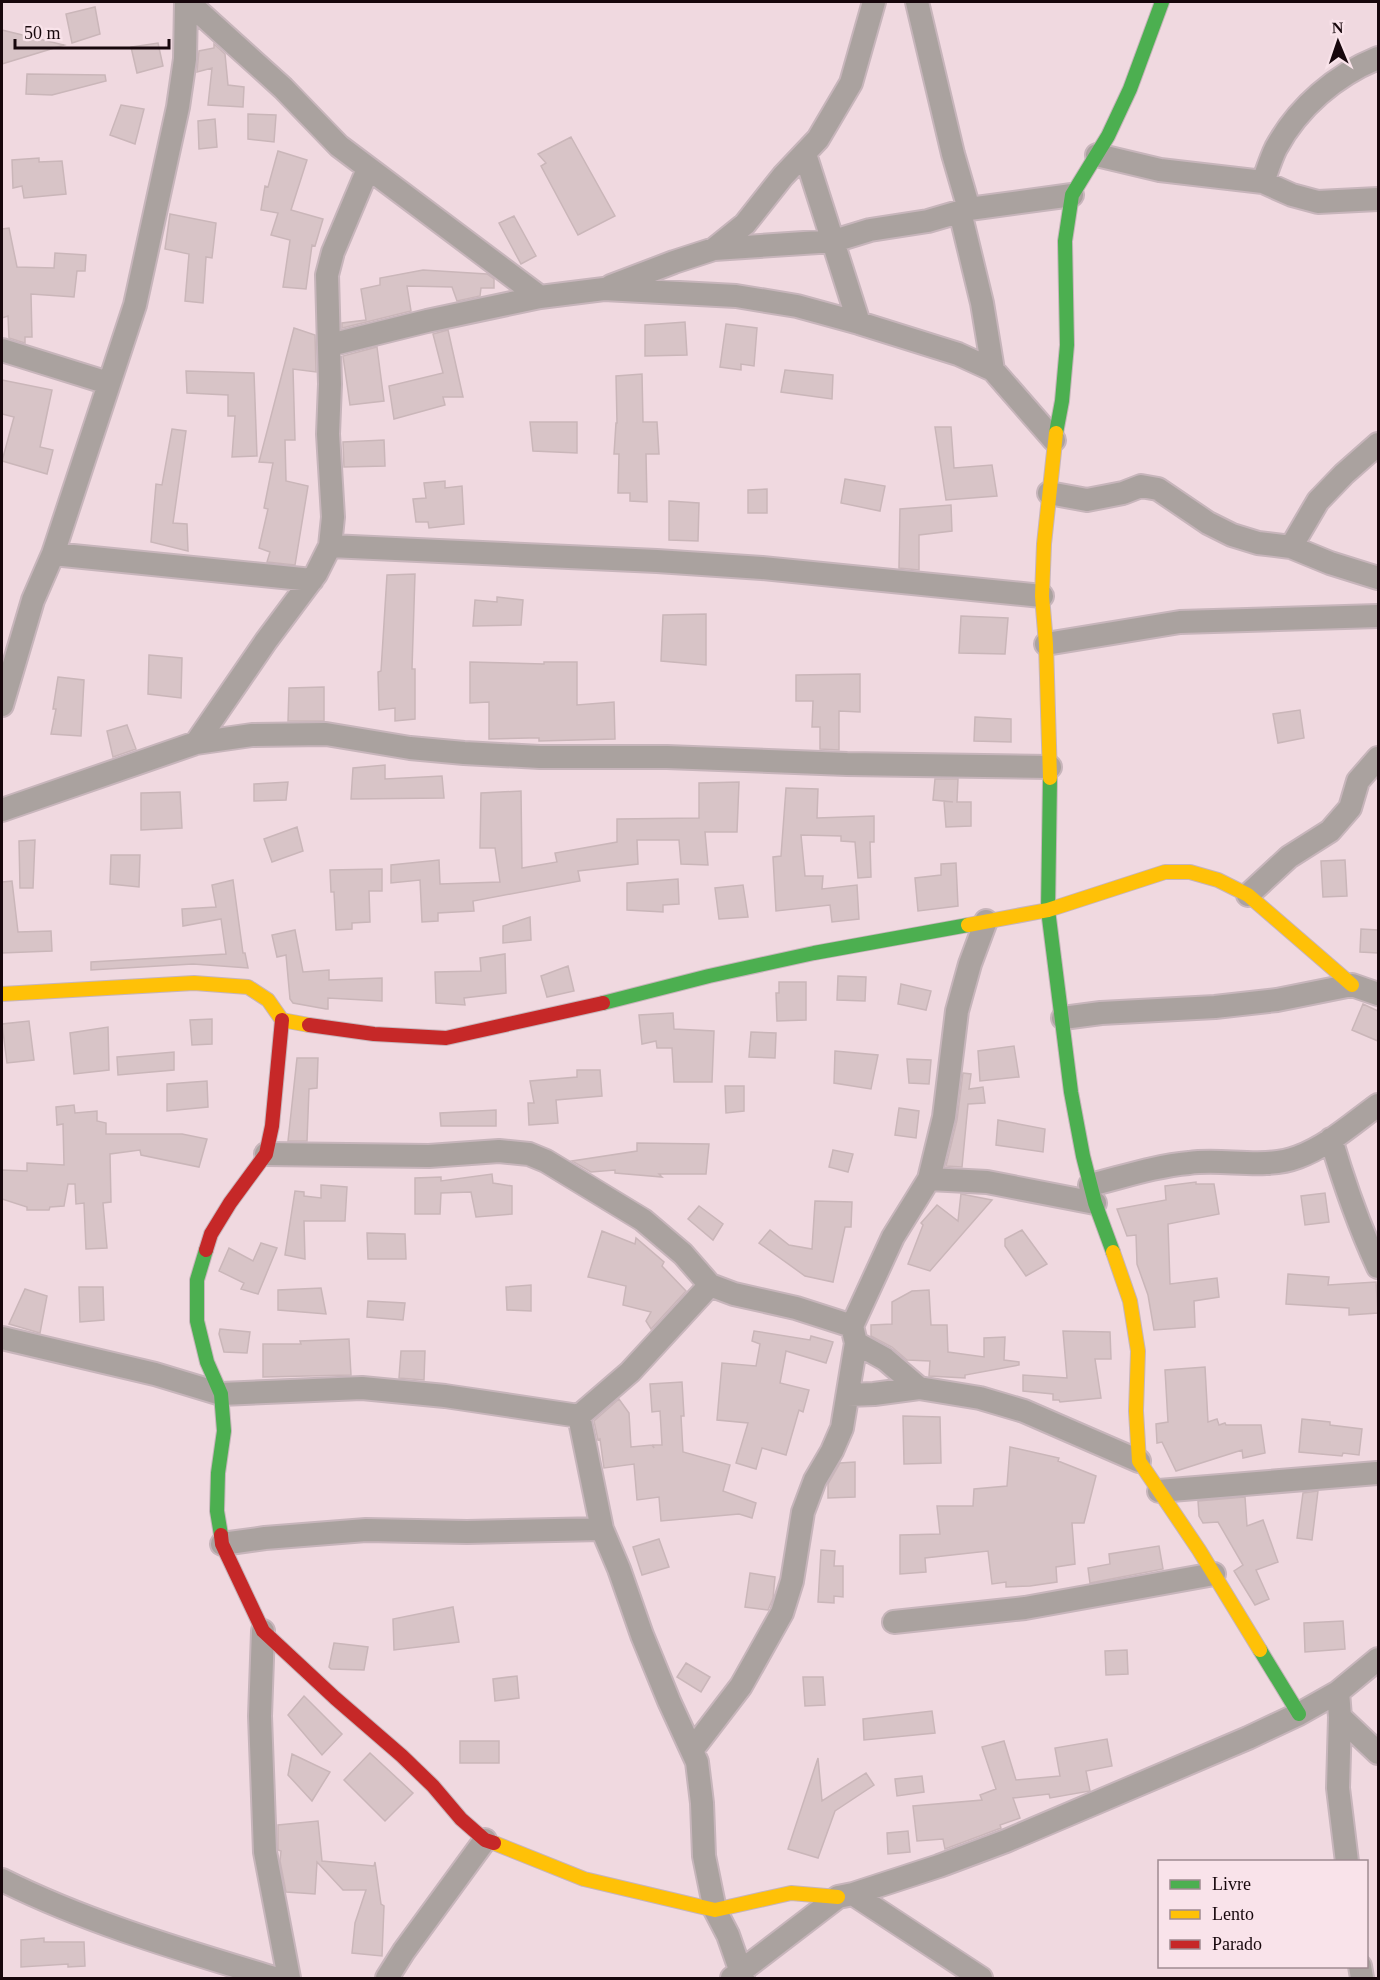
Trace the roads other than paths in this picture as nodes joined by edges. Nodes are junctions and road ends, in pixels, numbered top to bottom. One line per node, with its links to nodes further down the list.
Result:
1 (187, 2): 8 (street); 21 (street)
2 (874, 2): 6 (street)
3 (917, 2): 12 (street)
4 (1162, 2): 7 (street)
5 (1378, 58): 9 (street)
6 (805, 154): 13 (street); 14 (street)
7 (1097, 155): 9 (street); 10 (street)
8 (368, 169): 16 (street); 18 (street)
9 (1263, 182): 11 (street)
10 (1072, 195): 12 (street); 22 (street)
11 (1378, 199)
12 (964, 211): 13 (street); 20 (street)
13 (834, 241): 14 (street); 17 (street)
14 (714, 249): 15 (street)
15 (604, 289): 16 (street); 17 (street)
16 (540, 297): 18 (street)
17 (859, 323): 20 (street)
18 (330, 345): 25 (street)
19 (2, 350): 21 (street)
20 (993, 370): 22 (street)
21 (108, 383): 27 (street)
22 (1053, 440): 24 (street)
23 (1378, 444): 26 (street)
24 (1048, 493): 26 (street); 30 (street)
25 (330, 546): 29 (street); 30 (street)
26 (1291, 547): 28 (street)
27 (53, 554): 29 (street); 33 (street)
28 (1378, 578)
29 (312, 580): 34 (street)
30 (1042, 596): 32 (street)
31 (1378, 616): 32 (street)
32 (1046, 644): 36 (street)
33 (2, 705)
34 (196, 743): 36 (street); 37 (street)
35 (1378, 758): 38 (street)
36 (1050, 767): 39 (street)
37 (2, 810)
38 (1248, 895): 39 (street); 41 (street)
39 (1048, 910): 40 (street); 44 (street)
40 (986, 921): 45 (street); 49 (street)
41 (1352, 985): 43 (street); 44 (street)
42 (2, 994): 45 (street)
43 (1378, 994)
44 (1063, 1018): 50 (street)
45 (282, 1020): 48 (street)
46 (1378, 1105): 47 (street)
47 (1331, 1139): 50 (street); 51 (street)
48 (266, 1154): 52 (street); 56 (street)
49 (929, 1179): 50 (street); 53 (street)
50 (1093, 1194): 59 (street)
51 (1378, 1267)
52 (710, 1285): 53 (street); 58 (street)
53 (854, 1335): 55 (street); 57 (street)
54 (2, 1338): 56 (street)
55 (920, 1388): 57 (street); 59 (street)
56 (221, 1394): 58 (street); 63 (street)
57 (848, 1395): 71 (street)
58 (579, 1416): 62 (street)
59 (1139, 1461): 61 (street)
60 (1377, 1473): 61 (street)
61 (1159, 1491): 64 (street)
62 (602, 1530): 63 (street); 71 (street)
63 (222, 1544): 66 (street)
64 (1214, 1574): 65 (street); 69 (street)
65 (894, 1622)
66 (263, 1631): 73 (street); 81 (street)
67 (1378, 1659): 68 (street)
68 (1338, 1692): 69 (street); 70 (street)
69 (1299, 1714): 76 (street)
70 (1340, 1717): 72 (street); 74 (street)
71 (692, 1750): 77 (street)
72 (1378, 1752)
73 (485, 1840): 77 (street); 82 (street)
74 (1347, 1860)
75 (2, 1880): 78 (street)
76 (846, 1896): 77 (street); 79 (street); 83 (street)
77 (715, 1910): 79 (street)
78 (236, 1972): 80 (street)
79 (739, 1976)
80 (274, 1978)
81 (289, 1978)
82 (387, 1978)
83 (981, 1978)

